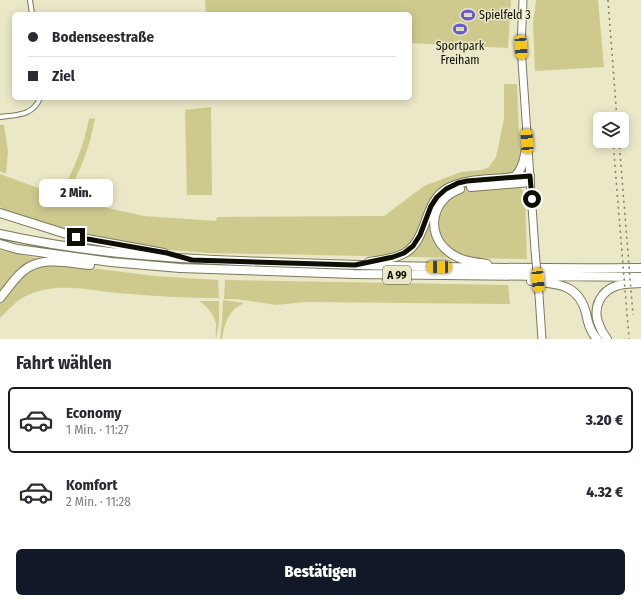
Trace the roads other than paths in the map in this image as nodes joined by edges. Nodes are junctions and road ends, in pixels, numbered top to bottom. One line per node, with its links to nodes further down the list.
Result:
1 (30, 0): 3 (street)
2 (522, 0): 6 (main road)
3 (32, 12)
4 (39, 100): 5 (street)
5 (0, 117)
6 (527, 141): 7 (main road); 8 (highway)
7 (530, 179): 8 (highway); 22 (main road, bridge)
8 (513, 180): 9 (highway)
9 (500, 182): 15 (highway); 16 (highway)
10 (0, 213): 13 (highway)
11 (0, 234): 13 (highway, A 99)
12 (0, 244): 14 (highway, A 99)
13 (192, 260): 15 (highway, A 99)
14 (137, 265): 18 (highway, A 99); 21 (highway)
15 (355, 265): 16 (highway, A 99)
16 (506, 268): 17 (highway, A 99)
17 (641, 268)
18 (494, 276): 19 (highway, A 99); 23 (highway)
19 (641, 278)
20 (641, 283): 24 (highway)
21 (0, 298)
22 (542, 339)
23 (597, 339)
24 (607, 339)

